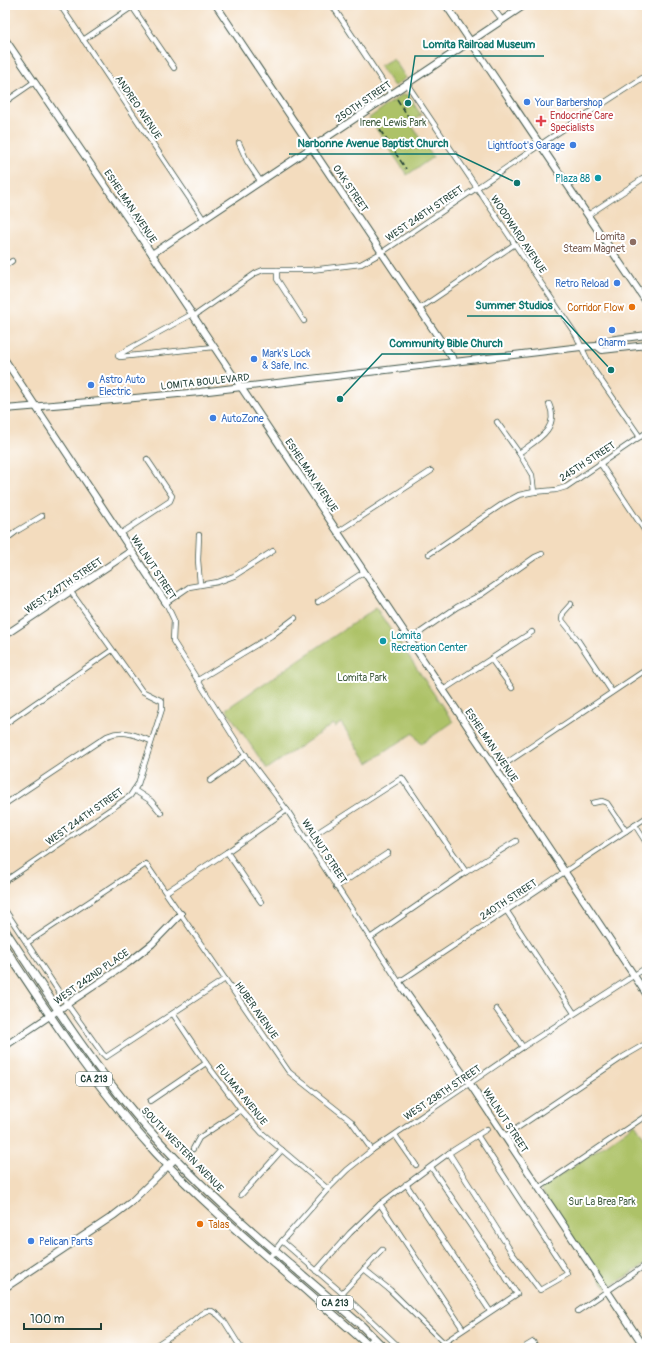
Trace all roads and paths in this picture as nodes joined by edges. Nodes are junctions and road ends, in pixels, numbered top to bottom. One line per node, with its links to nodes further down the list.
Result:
1 (60, 5): 10 (street, ANDREO AVENUE)
2 (216, 5): 20 (street, OAK STREET)
3 (332, 5): 16 (street)
4 (446, 5): 11 (street)
5 (492, 5): 8 (street)
6 (524, 5): 8 (street, 250TH STREET)
7 (132, 6): 10 (street); 12 (street)
8 (502, 20): 11 (street, 250TH STREET)
9 (5, 39): 14 (street, ESHELMAN AVENUE)
10 (83, 40): 25 (street, ANDREO AVENUE)
11 (470, 41): 15 (street, 250TH STREET); 19 (street)
12 (174, 68)
13 (647, 75): 19 (street, WEST 248TH STREET)
14 (34, 82): 17 (street); 28 (street, ESHELMAN AVENUE)
15 (407, 84): 16 (street, 250TH STREET); 23 (street, WOODWARD AVENUE)
16 (392, 94): 20 (street, 250TH STREET)
17 (5, 102)
18 (239, 143): 22 (street)
19 (541, 144): 23 (street, WEST 248TH STREET); 24 (street)
20 (312, 148): 22 (street, 250TH STREET); 27 (street, OAK STREET)
21 (647, 176): 24 (street)
22 (260, 182): 25 (street, 250TH STREET)
23 (477, 188): 26 (street, WOODWARD AVENUE); 27 (street, WEST 248TH STREET)
24 (588, 215): 32 (street)
25 (204, 220): 28 (street, 250TH STREET)
26 (515, 244): 33 (street); 40 (street, WOODWARD AVENUE)
27 (382, 253): 31 (street, WEST 248TH STREET); 33 (street, OAK STREET)
28 (152, 254): 34 (street, ESHELMAN AVENUE)
29 (12, 261): 30 (street)
30 (5, 266)
31 (277, 270): 34 (street, WEST 248TH STREET); 35 (street)
32 (647, 303)
33 (419, 309): 42 (street, OAK STREET)
34 (193, 315): 39 (street, ESHELMAN AVENUE); 39 (street, WEST 248TH STREET)
35 (304, 321)
36 (647, 335): 38 (street, LOMITA BOULEVARD)
37 (647, 345): 38 (street, LOMITA BOULEVARD)
38 (597, 346): 40 (street, LOMITA BOULEVARD)
39 (214, 347): 43 (street, ESHELMAN AVENUE)
40 (582, 347): 42 (street, LOMITA BOULEVARD); 49 (street, WOODWARD AVENUE)
41 (5, 360): 45 (street, WALNUT STREET)
42 (456, 362): 43 (street, LOMITA BOULEVARD)
43 (241, 386): 45 (street, LOMITA BOULEVARD); 56 (street, ESHELMAN AVENUE)
44 (549, 404): 50 (street)
45 (36, 406): 46 (street, LOMITA BOULEVARD); 57 (street, WALNUT STREET)
46 (5, 408)
47 (497, 422): 50 (street)
48 (647, 432): 49 (street, 245TH STREET)
49 (640, 436): 52 (street, 245TH STREET)
50 (519, 453): 54 (street)
51 (147, 459): 57 (street)
52 (600, 463): 54 (street, 245TH STREET); 59 (street)
53 (431, 471): 56 (street)
54 (534, 492): 63 (street, 245TH STREET)
55 (42, 516): 60 (street)
56 (338, 532): 65 (street, ESHELMAN AVENUE)
57 (120, 534): 61 (street, WALNUT STREET)
58 (199, 534): 66 (street)
59 (647, 534)
60 (5, 540)
61 (131, 551): 67 (street, WEST 247TH STREET); 69 (street, WALNUT STREET)
62 (273, 551): 66 (street)
63 (429, 554)
64 (542, 554): 74 (street)
65 (364, 572): 68 (street); 74 (street, ESHELMAN AVENUE)
66 (200, 584): 69 (street)
67 (70, 592): 73 (street, WEST 247TH STREET); 75 (street)
68 (318, 602)
69 (166, 603): 78 (street, WALNUT STREET)
70 (571, 604): 81 (street)
71 (295, 618): 78 (street)
72 (532, 632): 76 (street)
73 (5, 635)
74 (410, 640): 80 (street, ESHELMAN AVENUE)
75 (112, 650): 82 (street); 83 (street, WEST 244TH STREET)
76 (491, 659): 79 (street); 80 (street)
77 (647, 669): 81 (street)
78 (198, 680): 84 (street, WALNUT STREET)
79 (512, 688)
80 (443, 690): 85 (street, ESHELMAN AVENUE)
81 (612, 692): 85 (street)
82 (5, 724)
83 (151, 741): 87 (street, WEST 244TH STREET); 89 (street)
84 (246, 755): 86 (street); 90 (street, WALNUT STREET)
85 (496, 770): 101 (street, ESHELMAN AVENUE)
86 (210, 781)
87 (134, 790): 91 (street); 102 (street, WEST 244TH STREET)
88 (593, 803): 94 (street)
89 (5, 804)
90 (287, 810): 95 (street, WALNUT STREET); 98 (street)
91 (161, 813)
92 (647, 817): 93 (street, 240TH STREET)
93 (635, 825): 94 (street, 240TH STREET); 97 (street)
94 (626, 831): 101 (street, 240TH STREET)
95 (306, 840): 100 (street); 103 (street, WALNUT STREET)
96 (516, 841): 100 (street)
97 (647, 844)
98 (227, 852): 104 (street); 105 (street)
99 (388, 853): 103 (street)
100 (466, 872): 110 (street)
101 (565, 872): 107 (street, 240TH STREET); 114 (street, ESHELMAN AVENUE)
102 (5, 881)
103 (336, 887): 110 (street, WALNUT STREET)
104 (166, 892): 108 (street, HUBER AVENUE); 111 (street, HUBER AVENUE)
105 (261, 902)
106 (5, 910): 111 (street)
107 (506, 910): 116 (street, 240TH STREET); 121 (street)
108 (181, 914): 115 (street, HUBER AVENUE); 118 (street, WEST 242ND PLACE)
109 (5, 930): 120 (main road, SOUTH WESTERN AVENUE / CA 213)
110 (370, 938): 116 (street, WALNUT STREET)
111 (27, 943): 118 (street)
112 (5, 948): 123 (main road, SOUTH WESTERN AVENUE / CA 213)
113 (647, 966): 114 (street, WEST 238TH STREET)
114 (634, 975): 117 (street, ESHELMAN AVENUE); 121 (street, WEST 238TH STREET)
115 (225, 979): 122 (street); 138 (street, HUBER AVENUE)
116 (400, 983): 128 (street, WALNUT STREET)
117 (647, 995)
118 (66, 1004): 120 (street, WEST 242ND PLACE); 122 (street)
119 (496, 1009): 126 (street)
120 (58, 1010): 123 (street, WEST 242ND PLACE); 140 (main road, SOUTH WESTERN AVENUE / CA 213)
121 (574, 1013): 126 (street, WEST 238TH STREET)
122 (173, 1014): 127 (street, FULMAR AVENUE)
123 (50, 1016): 125 (street, WEST 242ND PLACE); 141 (main road, SOUTH WESTERN AVENUE / CA 213)
124 (647, 1043): 135 (street)
125 (5, 1046)
126 (523, 1047): 128 (street, WEST 238TH STREET)
127 (206, 1063): 129 (street); 130 (street, FULMAR AVENUE)
128 (470, 1084): 133 (street, WEST 238TH STREET); 135 (street, WALNUT STREET)
129 (150, 1101)
130 (241, 1110): 136 (street); 137 (street, FULMAR AVENUE)
131 (647, 1115): 145 (street)
132 (487, 1129): 134 (street)
133 (395, 1135): 138 (street, WEST 238TH STREET); 142 (street)
134 (477, 1135): 139 (street); 139 (street)
135 (504, 1137): 145 (street, WALNUT STREET)
136 (193, 1148)
137 (282, 1150): 146 (street, FULMAR AVENUE); 147 (street)
138 (372, 1150): 146 (street, WEST 238TH STREET)
139 (449, 1153): 143 (street)
140 (175, 1159): 141 (street); 150 (main road, SOUTH WESTERN AVENUE / CA 213)
141 (169, 1166): 152 (main road, SOUTH WESTERN AVENUE / CA 213); 156 (street)
142 (416, 1166)
143 (431, 1167): 144 (street); 159 (street)
144 (406, 1184): 148 (street); 159 (street)
145 (539, 1188): 157 (street, WALNUT STREET)
146 (328, 1189): 149 (street, WEST 238TH STREET)
147 (241, 1195)
148 (380, 1204): 155 (street); 161 (street)
149 (282, 1241): 150 (street, WEST 238TH STREET); 155 (street)
150 (275, 1250): 152 (street, WEST 238TH STREET); 162 (main road, SOUTH WESTERN AVENUE / CA 213)
151 (382, 1250): 154 (street)
152 (268, 1258): 166 (main road, SOUTH WESTERN AVENUE / CA 213)
153 (647, 1264): 157 (street)
154 (364, 1269): 158 (street); 164 (street)
155 (316, 1271): 158 (street)
156 (5, 1288)
157 (607, 1291): 160 (street); 165 (street, WALNUT STREET)
158 (342, 1293): 170 (street)
159 (490, 1311): 161 (street)
160 (578, 1311)
161 (464, 1329): 164 (street)
162 (373, 1337): 166 (street); 169 (main road, SOUTH WESTERN AVENUE / CA 213)
163 (647, 1338): 165 (street)
164 (444, 1343): 171 (street)
165 (643, 1345): 174 (street)
166 (367, 1347)
167 (152, 1348): 168 (street)
168 (241, 1348)
169 (384, 1348)
170 (400, 1348)
171 (436, 1348)
172 (522, 1348): 173 (street)
173 (537, 1348)
174 (632, 1348)

